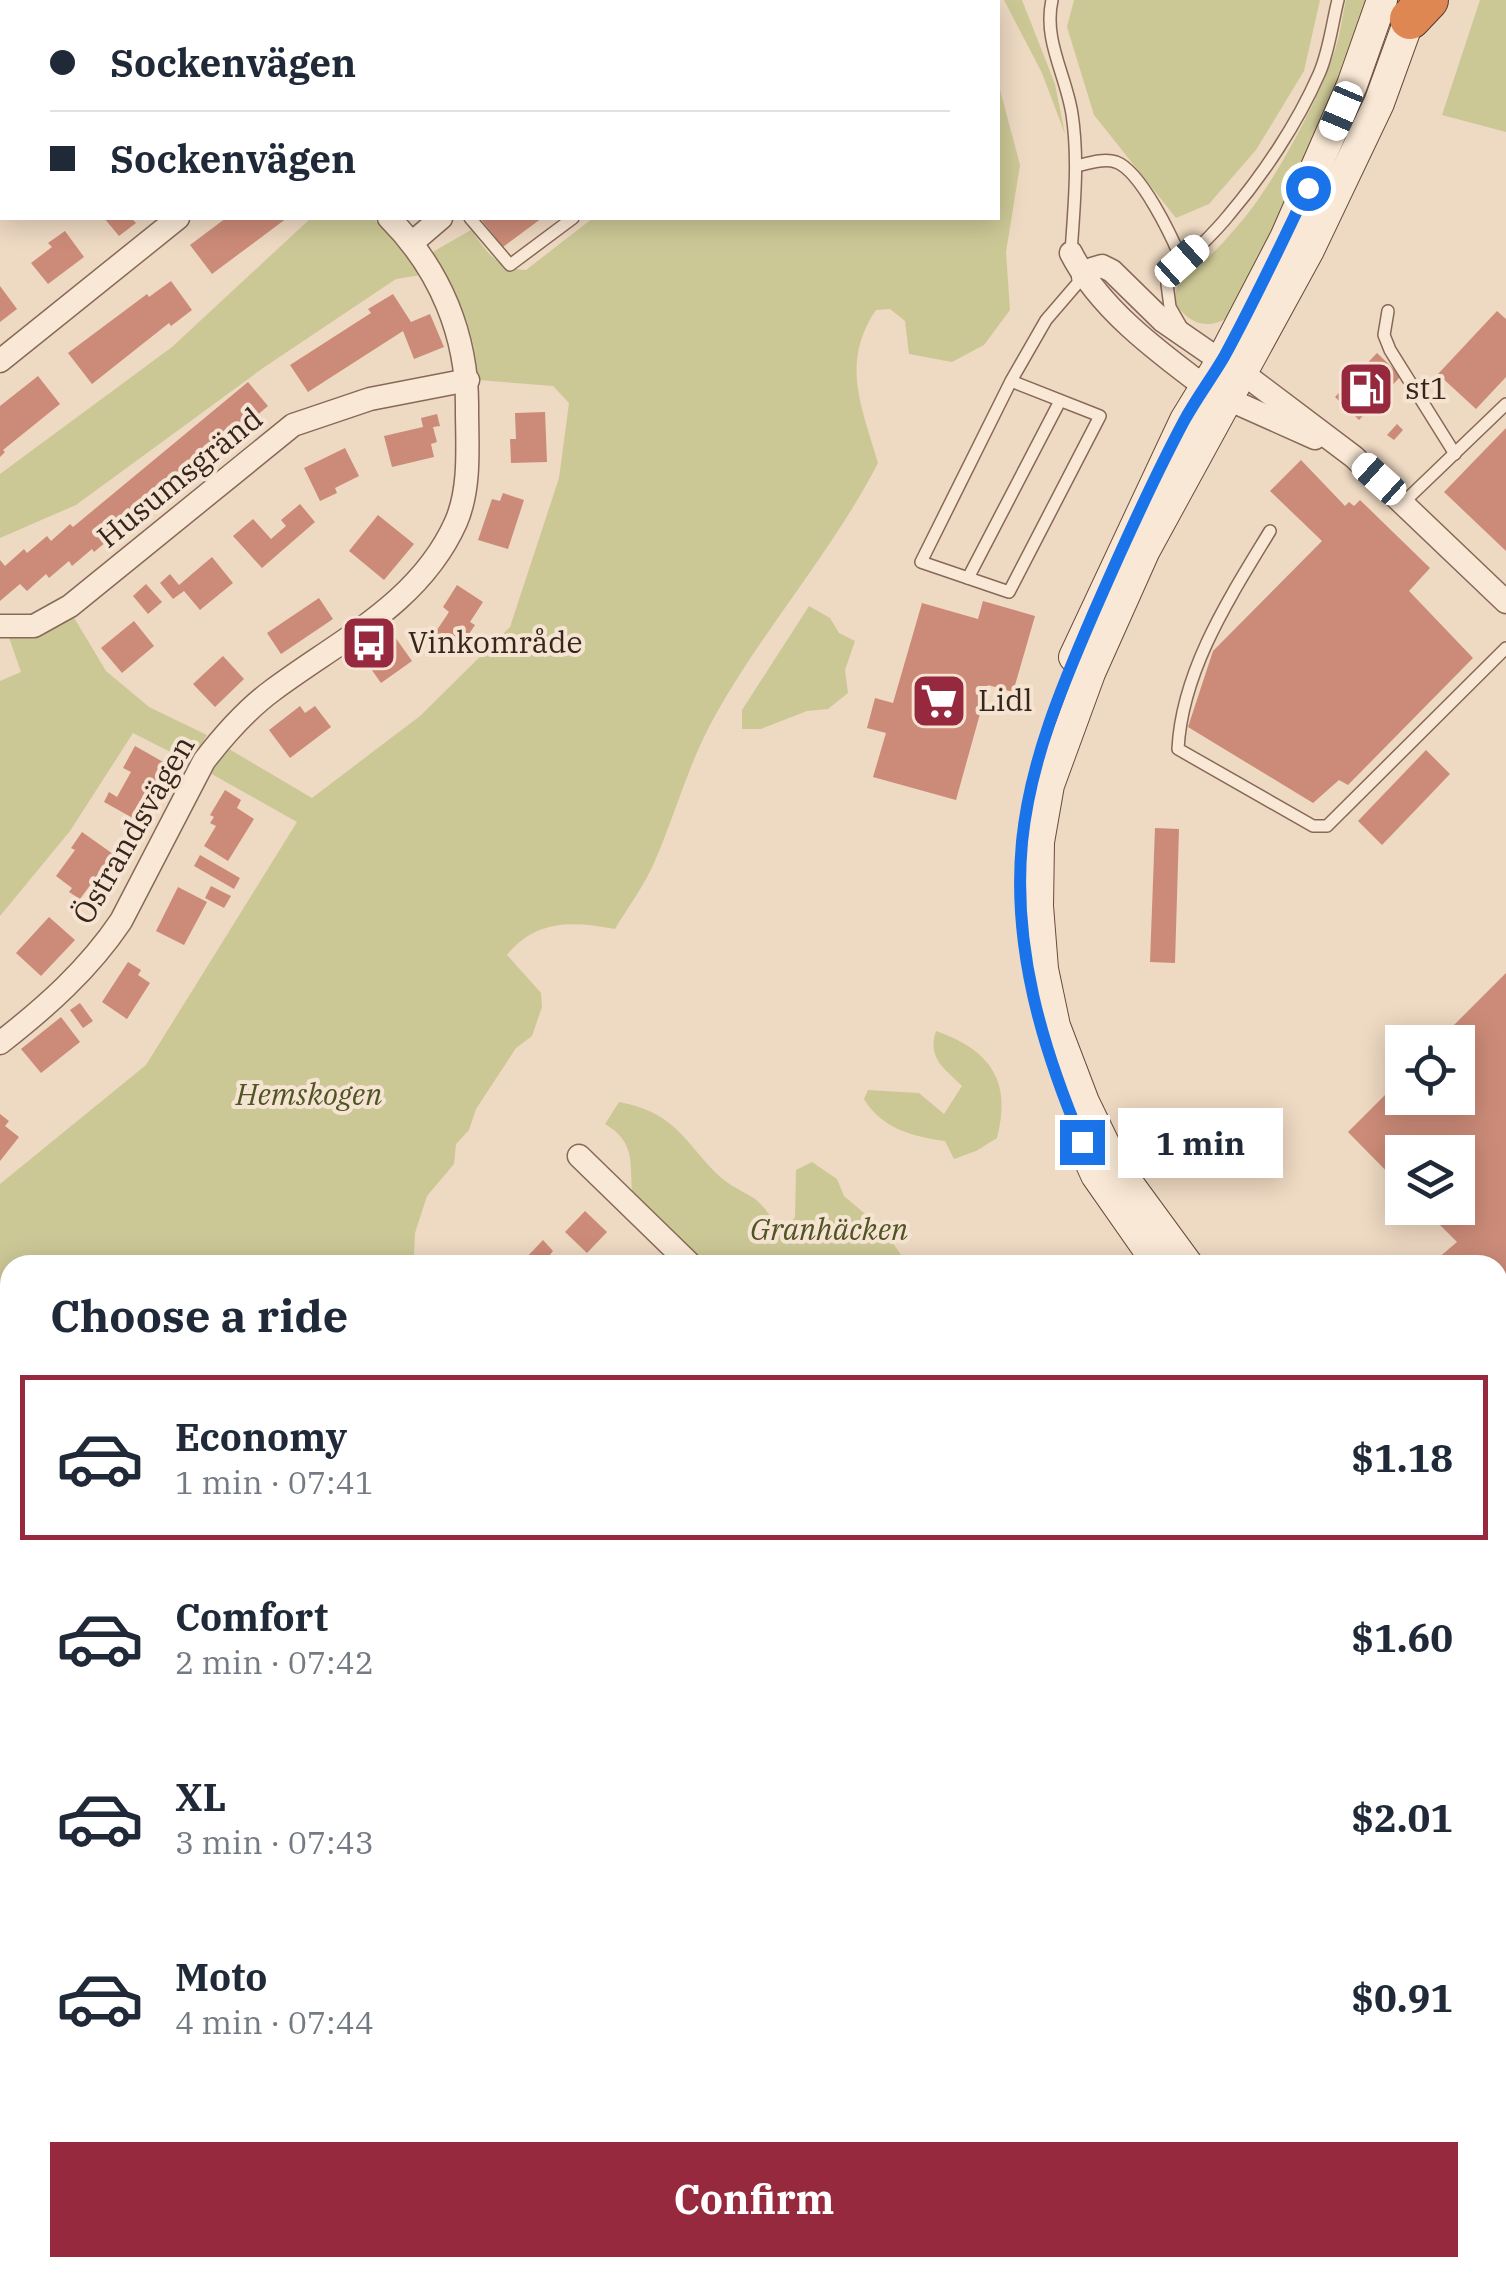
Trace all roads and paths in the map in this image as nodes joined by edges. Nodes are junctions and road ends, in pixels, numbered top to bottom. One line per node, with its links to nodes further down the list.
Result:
1 (1052, 0): 4 (lane)
2 (1338, 0): 12 (lane)
3 (1409, 5): 19 (main road)
4 (1077, 166): 11 (lane); 12 (lane)
5 (176, 220): 16 (street)
6 (390, 220): 10 (street, Östrandsvägen)
7 (440, 220): 10 (street)
8 (472, 220): 9 (lane)
9 (571, 220)
10 (413, 242): 17 (street, Östrandsvägen)
11 (1071, 254): 13 (street)
12 (1182, 261): 15 (lane)
13 (1083, 278): 15 (street); 18 (lane); 19 (street)
14 (1388, 311): 22 (lane)
15 (1190, 340): 19 (street)
16 (0, 361)
17 (468, 380): 27 (street, Husumsgränd); 29 (street, Östrandsvägen)
18 (1011, 381): 20 (lane); 25 (lane)
19 (1225, 381): 23 (street); 32 (main road); 33 (main road)
20 (1060, 400): 25 (lane); 25 (lane)
21 (1506, 404): 22 (lane)
22 (1456, 454): 23 (lane)
23 (1404, 502): 26 (street)
24 (1270, 530): 28 (lane)
25 (968, 578)
26 (1506, 602)
27 (0, 626)
28 (1506, 648)
29 (0, 1043)
30 (579, 1156): 31 (street)
31 (681, 1255)
32 (1152, 1255)
33 (1181, 1255)

